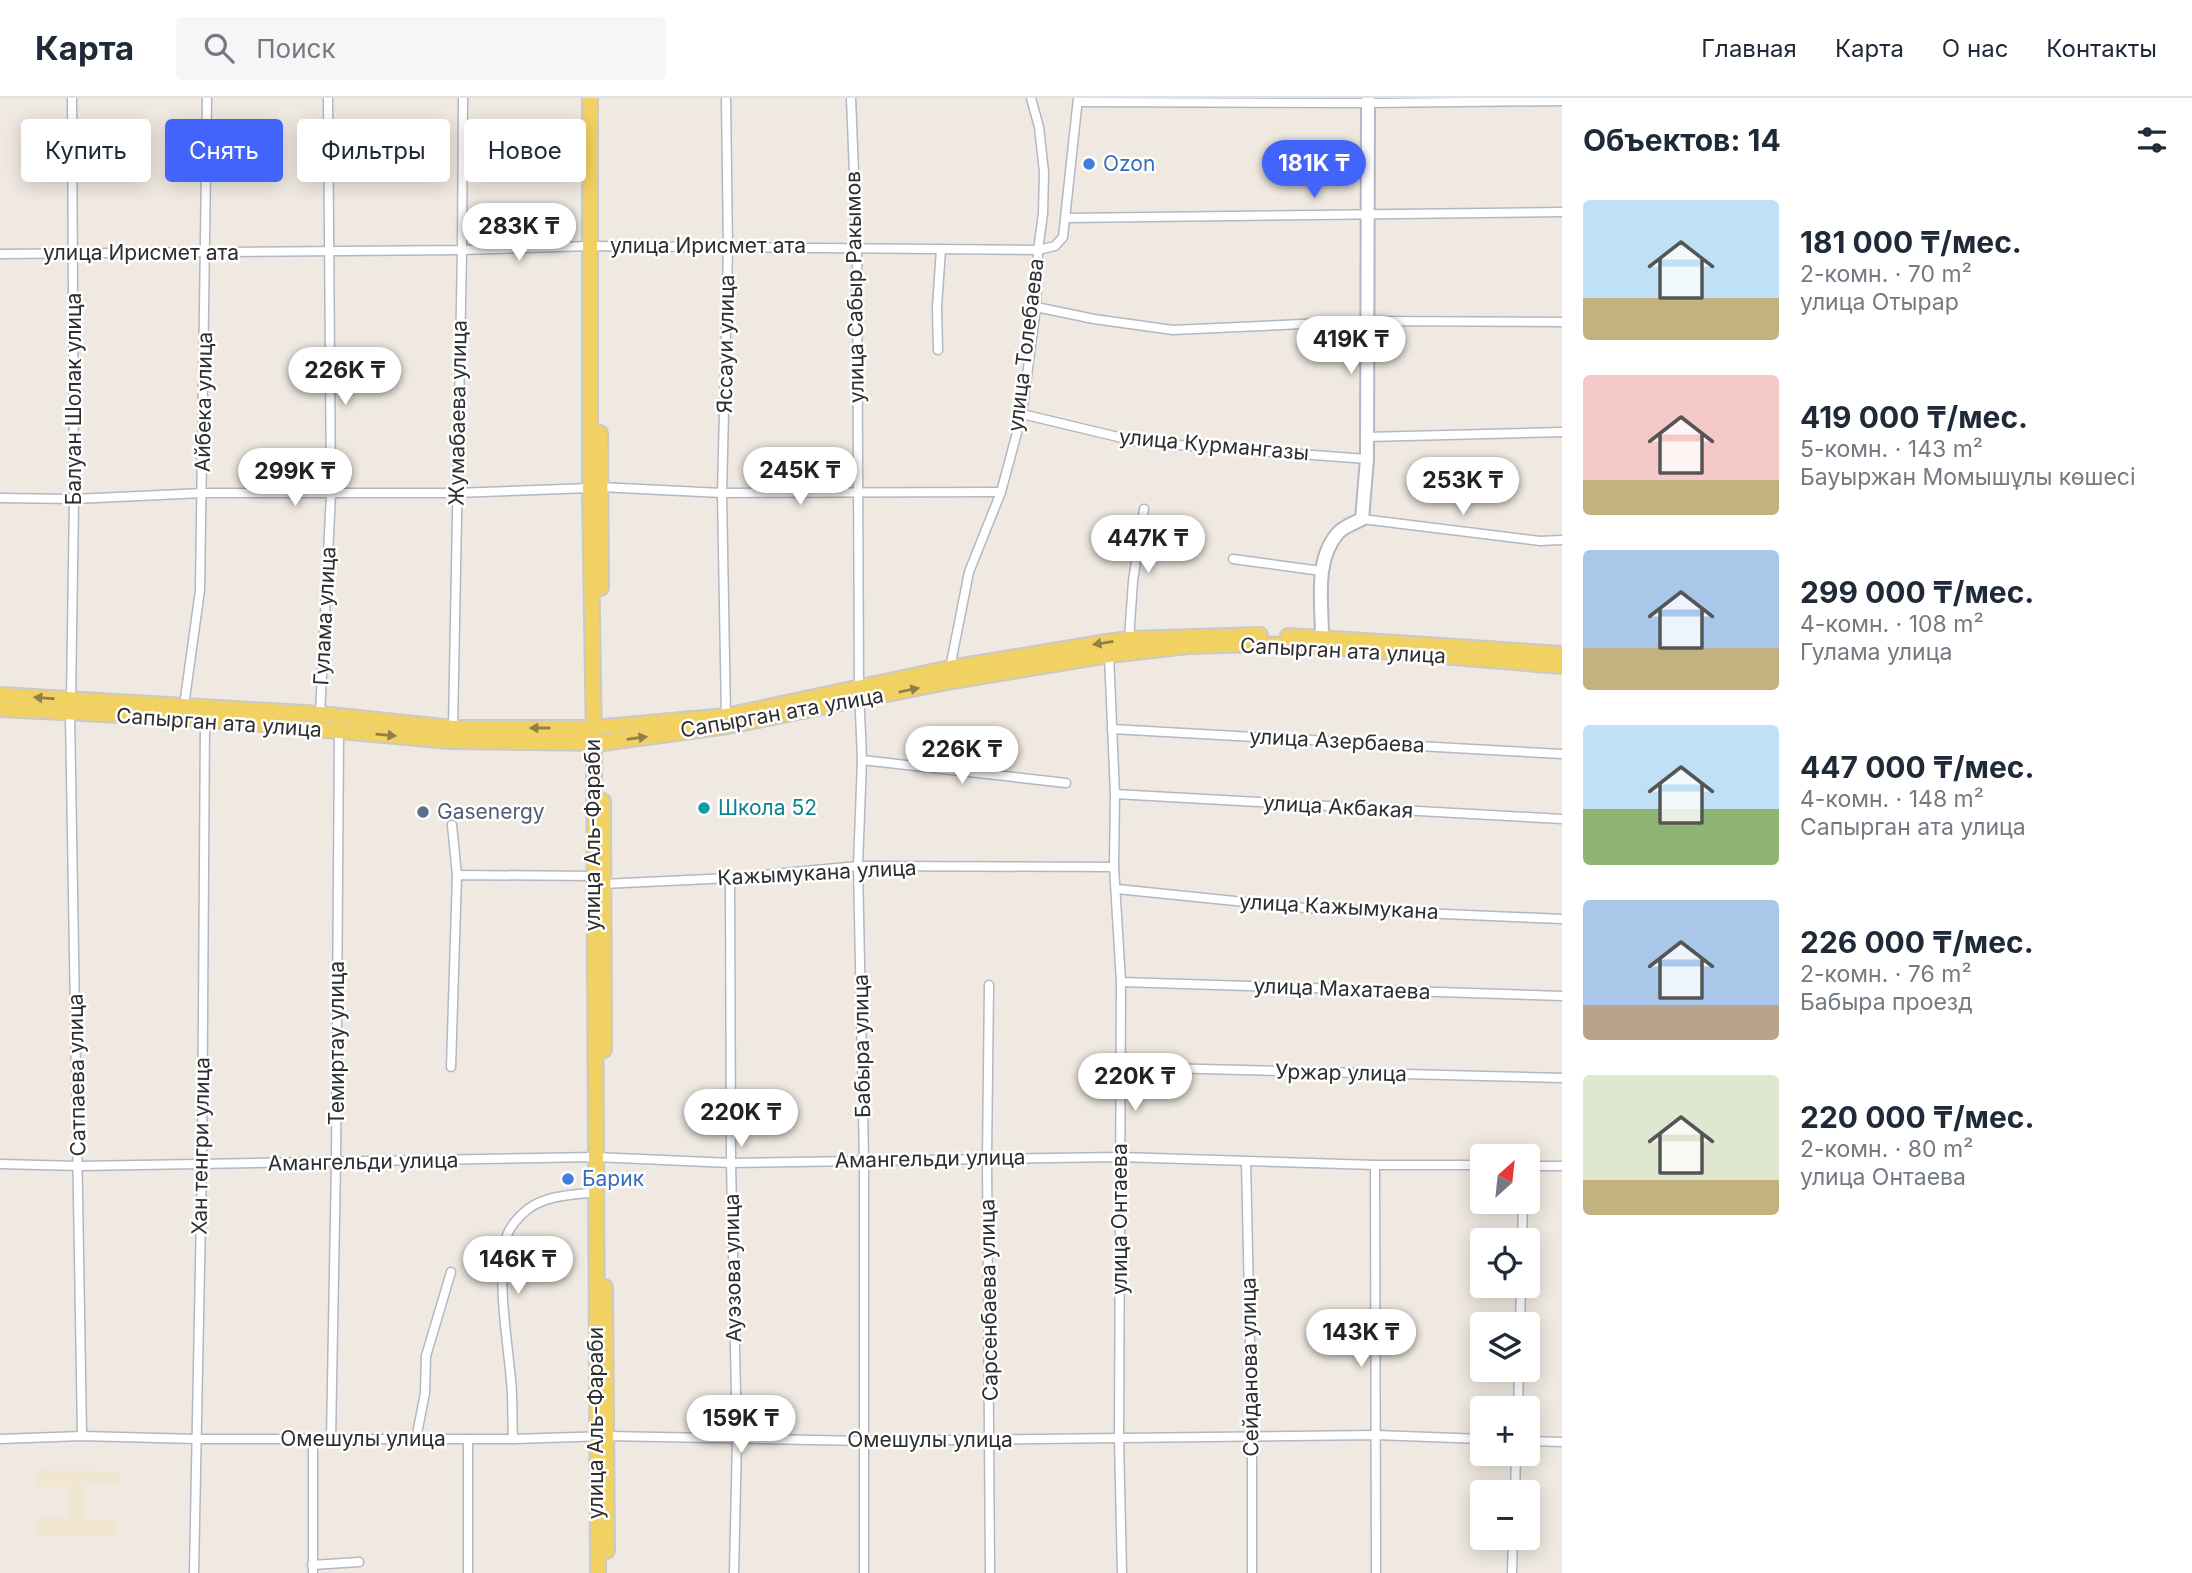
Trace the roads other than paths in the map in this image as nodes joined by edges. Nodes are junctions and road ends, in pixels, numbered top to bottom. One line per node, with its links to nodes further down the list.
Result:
1 (72, 98): 24 (street, Балуан Шолак улица)
2 (206, 98): 23 (street, Айбека улица)
3 (328, 98): 22 (street, Гулама улица)
4 (463, 98): 20 (street, Жумабаева улица)
5 (590, 98): 16 (main road, улица Аль-Фараби)
6 (599, 98): 16 (main road, улица Аль-Фараби)
7 (726, 98): 18 (street, Яссауи улица)
8 (851, 98): 17 (street, улица Сабыр Ракымов)
9 (1031, 98): 21 (street, улица Толебаева)
10 (1078, 100): 11 (street); 15 (street)
11 (1368, 101): 12 (street); 14 (street)
12 (1562, 101)
13 (1562, 212): 14 (street)
14 (1368, 213): 15 (street); 27 (street)
15 (1067, 218): 21 (street)
16 (594, 246): 18 (street, улица Ирисмет ата); 20 (street, улица Ирисмет ата); 34 (main road, улица Аль-Фараби)
17 (857, 247): 18 (street, улица Ирисмет ата); 19 (street, улица Ирисмет ата); 39 (street, улица Сабыр Ракымов)
18 (728, 248): 38 (street, Яссауи улица)
19 (941, 249): 21 (street, улица Ирисмет ата); 29 (street)
20 (462, 250): 22 (street, улица Ирисмет ата); 35 (street, Жумабаева улица)
21 (1038, 250): 26 (street, улица Толебаева)
22 (329, 251): 23 (street, улица Ирисмет ата); 40 (street, Гулама улица)
23 (206, 252): 24 (street, улица Ирисмет ата); 37 (street, Айбека улица)
24 (74, 253): 25 (street, улица Ирисмет ата); 42 (street, Балуан Шолак улица)
25 (0, 254)
26 (1036, 307): 27 (street); 30 (street, улица Толебаева)
27 (1368, 321): 28 (street); 32 (street)
28 (1562, 322)
29 (938, 350)
30 (1022, 414): 33 (street, улица Курмангазы); 36 (street, улица Толебаева)
31 (1562, 432): 32 (street)
32 (1367, 437): 33 (street)
33 (1367, 459): 44 (street)
34 (595, 488): 35 (street); 38 (street); 65 (main road, улица Аль-Фараби)
35 (456, 492): 40 (street); 62 (street, Жумабаева улица)
36 (1001, 492): 39 (street); 53 (street, улица Толебаева)
37 (203, 493): 40 (street); 42 (street); 56 (street, Айбека улица)
38 (722, 493): 39 (street); 60 (street, Яссауи улица)
39 (858, 493): 54 (street, улица Сабыр Ракымов)
40 (331, 494): 59 (street, Гулама улица)
41 (0, 498): 42 (street)
42 (74, 499): 57 (street, Балуан Шолак улица)
43 (1144, 509): 49 (street)
44 (1362, 519): 45 (street); 47 (street)
45 (1562, 540)
46 (1233, 559): 47 (street)
47 (1321, 571): 48 (street)
48 (1322, 636): 49 (main road, Сапырган ата улица); 50 (main road, Сапырган ата улица)
49 (1129, 639): 53 (main road, Сапырган ата улица, one-way to 53)
50 (1562, 654)
51 (1109, 655): 52 (main road, Сапырган ата улица); 54 (main road, Сапырган ата улица, one-way to 51); 63 (street, улица Онтаева)
52 (1562, 666)
53 (950, 668): 54 (main road, Сапырган ата улица)
54 (859, 693): 60 (main road, Сапырган ата улица); 65 (main road, Сапырган ата улица, one-way to 54); 67 (street, Бабыра улица)
55 (0, 695): 57 (main road, Сапырган ата улица, one-way to 55)
56 (184, 706): 57 (main road, Сапырган ата улица); 59 (main road, Сапырган ата улица)
57 (71, 707): 58 (main road, Сапырган ата улица); 61 (main road, Сапырган ата улица); 95 (street, Сатпаева улица)
58 (0, 709)
59 (320, 714): 62 (main road, Сапырган ата улица)
60 (726, 716): 65 (main road, Сапырган ата улица)
61 (205, 719): 64 (main road, Сапырган ата улица); 93 (street, Хан тенгри улица)
62 (453, 728): 65 (main road, Сапырган ата улица, one-way to 62)
63 (1112, 729): 66 (street, улица Азербаева); 69 (street, улица Онтаева)
64 (339, 732): 65 (main road, Сапырган ата улица, one-way to 65); 90 (street, Темиртау улица)
65 (598, 736): 75 (main road, улица Аль-Фараби)
66 (1562, 754)
67 (862, 760): 68 (street); 72 (street, Бабыра улица)
68 (1066, 783)
69 (1115, 794): 70 (street, улица Акбакая); 73 (street, улица Онтаева)
70 (1562, 820)
71 (452, 825): 74 (street)
72 (858, 866): 73 (street, Кажымукана улица); 76 (street, Кажымукана улица); 88 (street, Бабыра улица)
73 (1114, 867): 77 (street, улица Онтаева)
74 (457, 875): 75 (street, Кажымукана улица); 82 (street)
75 (600, 878): 76 (street, Кажымукана улица); 85 (main road, улица Аль-Фараби)
76 (730, 878): 91 (street, Ауэзова улица)
77 (1117, 889): 78 (street, улица Кажымукана); 79 (street, улица Онтаева)
78 (1562, 919)
79 (1121, 982): 81 (street, улица Махатаева); 83 (street, улица Онтаева)
80 (989, 985): 87 (street, Сарсенбаева улица)
81 (1562, 996)
82 (451, 1067)
83 (1121, 1067): 84 (street, Уржар улица); 86 (street, улица Онтаева)
84 (1562, 1078)
85 (600, 1157): 90 (street, Амангельди улица); 91 (street, Амангельди улица); 99 (main road, улица Аль-Фараби); 102 (main road, улица Аль-Фараби)
86 (1120, 1157): 87 (street, Амангельди улица); 89 (street, Амангельди улица); 105 (street, улица Онтаева)
87 (987, 1158): 88 (street, Амангельди улица); 115 (street, Сарсенбаева улица)
88 (864, 1160): 91 (street, Амангельди улица); 116 (street, Бабыра улица)
89 (1246, 1161): 94 (street, Амангельди улица); 104 (street, Сейданова улица)
90 (336, 1163): 93 (street, Амангельди улица); 109 (street, Темиртау улица)
91 (731, 1163): 114 (street, Ауэзова улица)
92 (0, 1164): 95 (street, Амангельди улица)
93 (202, 1164): 95 (street, Амангельди улица); 107 (street, Хан тенгри улица)
94 (1375, 1165): 96 (street, Амангельди улица); 103 (street)
95 (79, 1166): 101 (street, Сатпаева улица)
96 (1470, 1166)
97 (1540, 1166): 98 (street)
98 (1562, 1166)
99 (595, 1192): 102 (main road, улица Аль-Фараби); 112 (street)
100 (451, 1272): 110 (street)
101 (82, 1436): 106 (street, Омешулы улица); 107 (street, Омешулы улица)
102 (601, 1436): 112 (street, Омешулы улица); 114 (street, Омешулы улица); 124 (main road, улица Аль-Фараби); 125 (main road, улица Аль-Фараби)
103 (1376, 1436): 104 (street, Омешулы улица); 113 (street, Омешулы улица); 131 (street)
104 (1252, 1437): 105 (street, Омешулы улица); 130 (street, Сейданова улица)
105 (1119, 1438): 115 (street, Омешулы улица); 129 (street, улица Онтаева)
106 (0, 1439)
107 (195, 1439): 108 (street, Омешулы улица); 122 (street, Хан тенгри улица)
108 (313, 1439): 109 (street, Омешулы улица); 121 (street)
109 (331, 1439): 110 (street, Омешулы улица)
110 (416, 1439): 111 (street, Омешулы улица)
111 (468, 1439): 112 (street, Омешулы улица); 123 (street)
112 (513, 1439)
113 (1470, 1439)
114 (737, 1440): 116 (street, Омешулы улица); 126 (street, Ауэзова улица)
115 (990, 1440): 116 (street, Омешулы улица); 128 (street, Сарсенбаева улица)
116 (865, 1441): 127 (street, Бабыра улица)
117 (1540, 1441): 118 (street)
118 (1562, 1442)
119 (1513, 1550): 132 (street)
120 (359, 1562): 121 (street)
121 (312, 1569)
122 (194, 1573)
123 (468, 1573)
124 (598, 1573)
125 (607, 1573)
126 (734, 1573)
127 (864, 1573)
128 (990, 1573)
129 (1122, 1573)
130 (1252, 1573)
131 (1376, 1573)
132 (1512, 1573)

